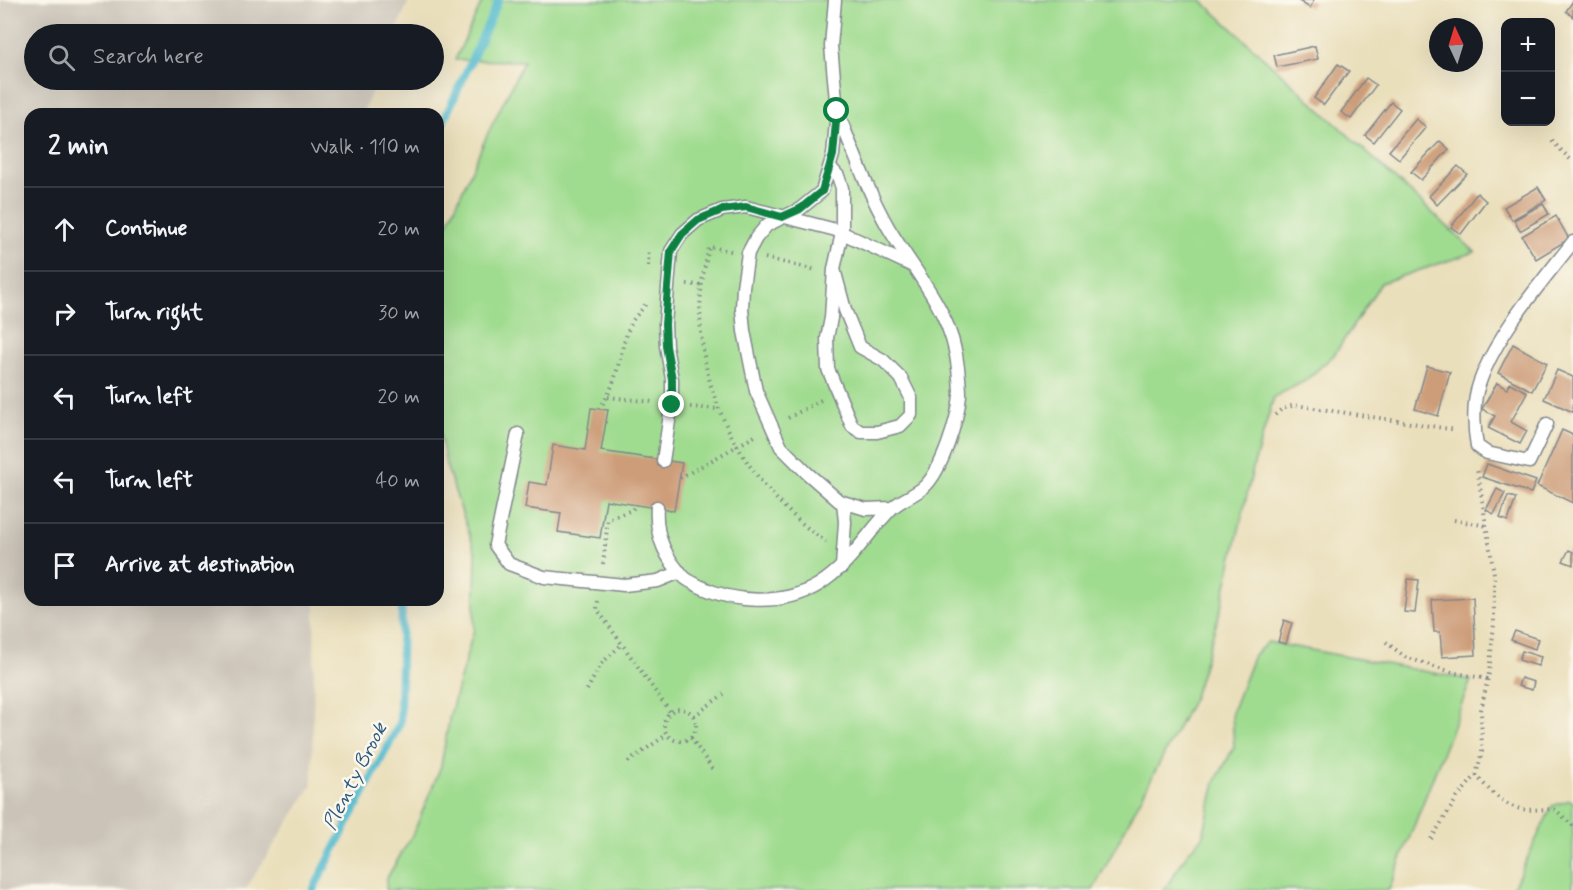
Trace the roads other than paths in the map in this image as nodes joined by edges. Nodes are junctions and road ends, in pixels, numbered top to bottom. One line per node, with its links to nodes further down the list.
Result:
1 (834, 0): 2 (lane)
2 (837, 111): 3 (lane); 7 (lane)
3 (830, 167): 4 (lane); 5 (lane)
4 (782, 217): 5 (lane); 11 (lane); 12 (lane)
5 (842, 232): 7 (lane); 8 (lane)
6 (1573, 242): 9 (lane)
7 (914, 266): 14 (lane)
8 (834, 269): 8 (lane)
9 (1547, 424)
10 (518, 434): 16 (lane)
11 (663, 461)
12 (843, 502): 14 (lane); 15 (lane)
13 (657, 507): 16 (lane)
14 (891, 508): 15 (lane)
15 (842, 567): 16 (lane)
16 (680, 572)

